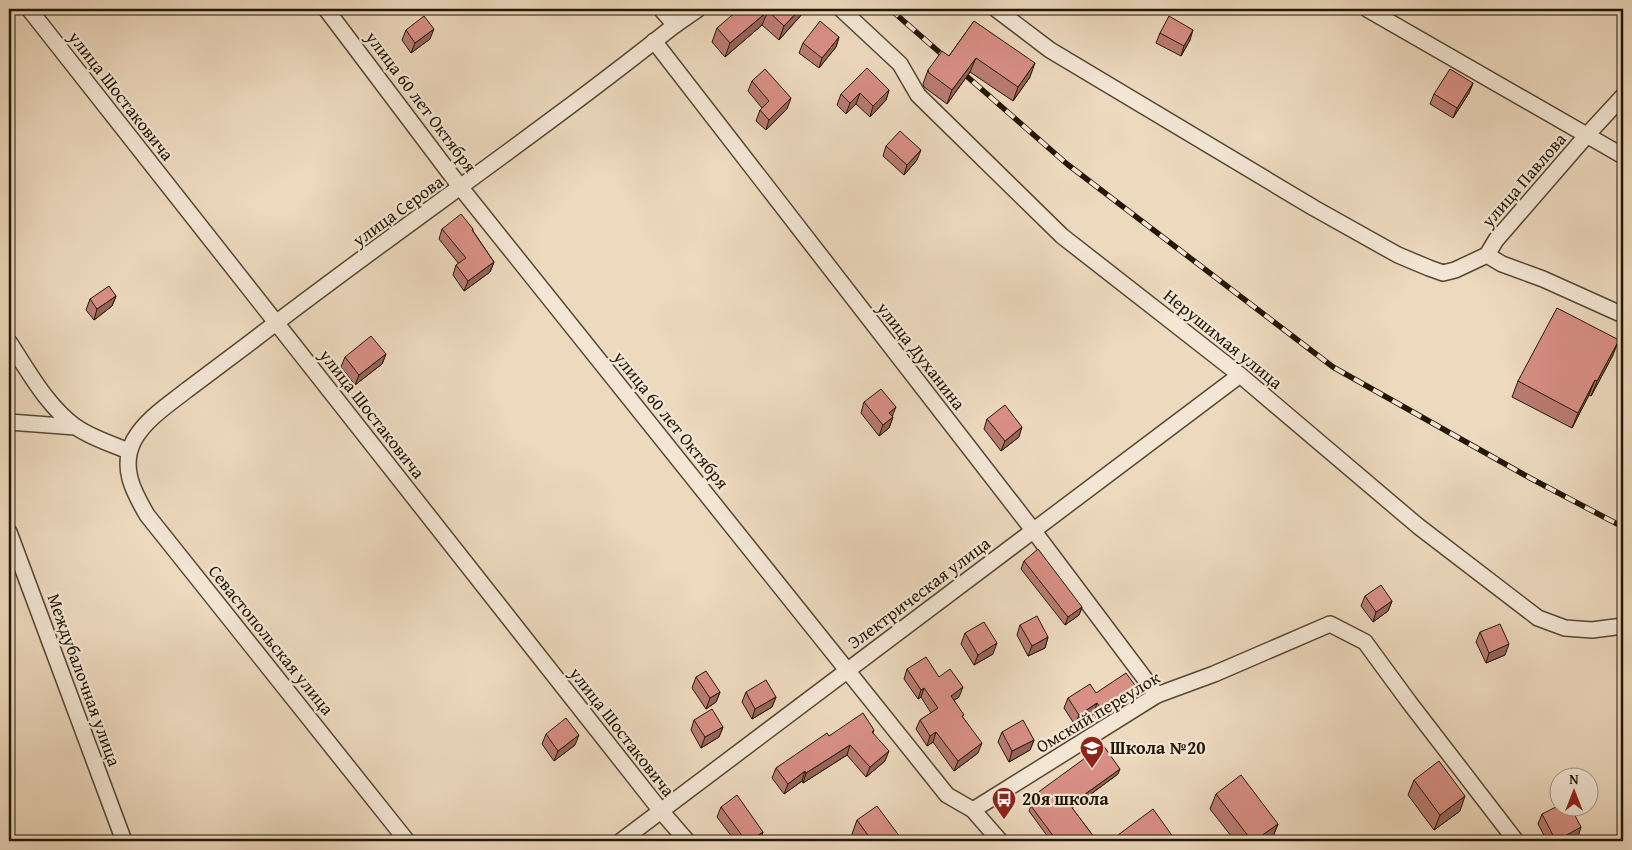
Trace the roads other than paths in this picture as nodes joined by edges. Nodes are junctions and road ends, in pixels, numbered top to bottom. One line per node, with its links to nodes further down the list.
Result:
1 (29, 9): 16 (street, улица Шостаковича)
2 (326, 9): 13 (street, улица 60 лет Октября)
3 (661, 9): 8 (street)
4 (698, 9): 8 (street, улица Серова)
5 (842, 9): 18 (street, Нерушимая улица)
6 (996, 9): 14 (street, улица Павлова)
7 (1367, 9): 11 (street)
8 (674, 25): 9 (street, улица Серова)
9 (654, 41): 13 (street, улица Серова); 22 (street, улица Духанина)
10 (1623, 96): 11 (street, улица Павлова)
11 (1587, 135): 12 (street); 14 (street, улица Павлова)
12 (1623, 156)
13 (461, 188): 16 (street, улица Серова); 25 (street, улица 60 лет Октября)
14 (1487, 255): 15 (street)
15 (1623, 315)
16 (276, 322): 21 (street, улица Серова); 28 (street, улица Шостаковича)
17 (9, 342): 20 (street)
18 (1240, 375): 22 (street, Электрическая улица); 24 (street, Нерушимая улица)
19 (9, 422): 20 (street)
20 (76, 427): 21 (street)
21 (129, 451): 30 (street, Севастопольская улица)
22 (1033, 530): 25 (street, Электрическая улица); 26 (street, улица Духанина)
23 (9, 532): 29 (street, Междубалочная улица)
24 (1623, 626)
25 (846, 671): 27 (street, улица 60 лет Октября); 28 (street, Электрическая улица)
26 (1157, 695): 27 (street, Омский переулок); 34 (street, Омский переулок)
27 (973, 810): 33 (street, улица 60 лет Октября)
28 (661, 811): 31 (street, Электрическая улица); 32 (street, улица Шостаковича)
29 (124, 841)
30 (407, 841)
31 (621, 841)
32 (686, 841)
33 (998, 841)
34 (1516, 841)

